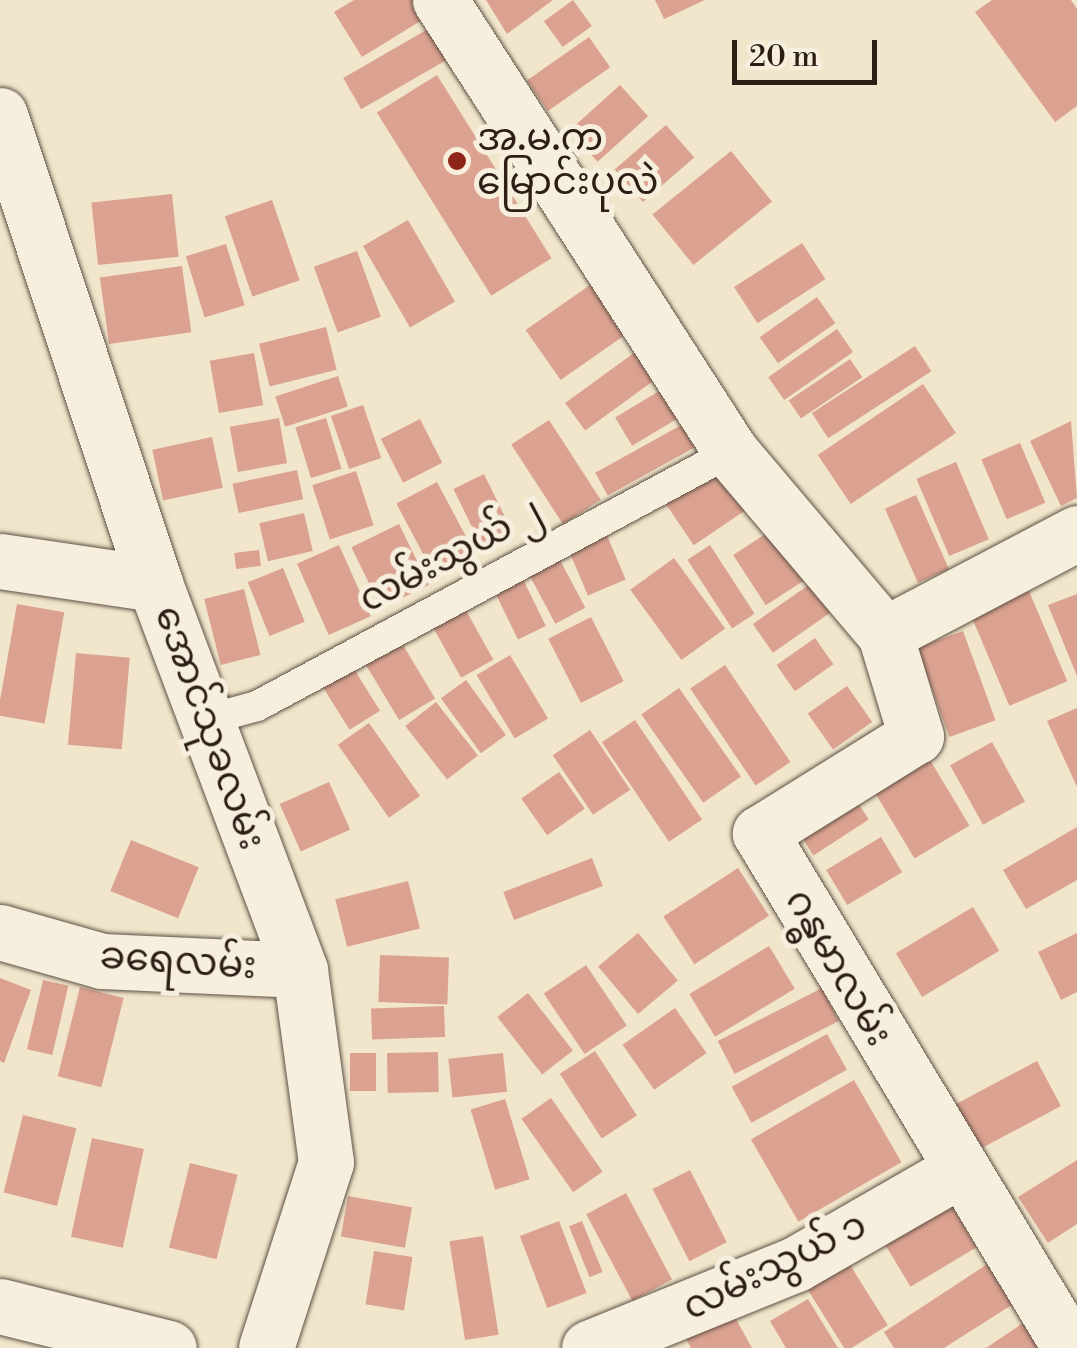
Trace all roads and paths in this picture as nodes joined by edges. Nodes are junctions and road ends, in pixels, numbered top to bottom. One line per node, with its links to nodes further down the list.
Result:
1 (440, 0): 4 (street, ဂန္ဓမာလမ်း)
2 (0, 115): 3 (street, အောင်သုခလမ်း)
3 (14, 200): 7 (street, အောင်သုခလမ်း)
4 (731, 452): 8 (street, ဂန္ဓမာလမ်း); 9 (lane, လမ်းသွယ် ၂)
5 (1077, 534): 8 (street)
6 (0, 561): 7 (street)
7 (155, 584): 9 (street, အောင်သုခလမ်း)
8 (885, 634): 12 (street, ဂန္ဓမာလမ်း)
9 (206, 720): 11 (street, အောင်သုခလမ်း)
10 (0, 932): 11 (street, ခရေလမ်း)
11 (300, 970): 15 (street, အောင်သုခလမ်း)
12 (956, 1172): 16 (street, လမ်းသွယ် ၁); 17 (street, ဂန္ဓမာလမ်း)
13 (0, 1306): 14 (street)
14 (169, 1348)
15 (266, 1348)
16 (589, 1348)
17 (1070, 1348)

